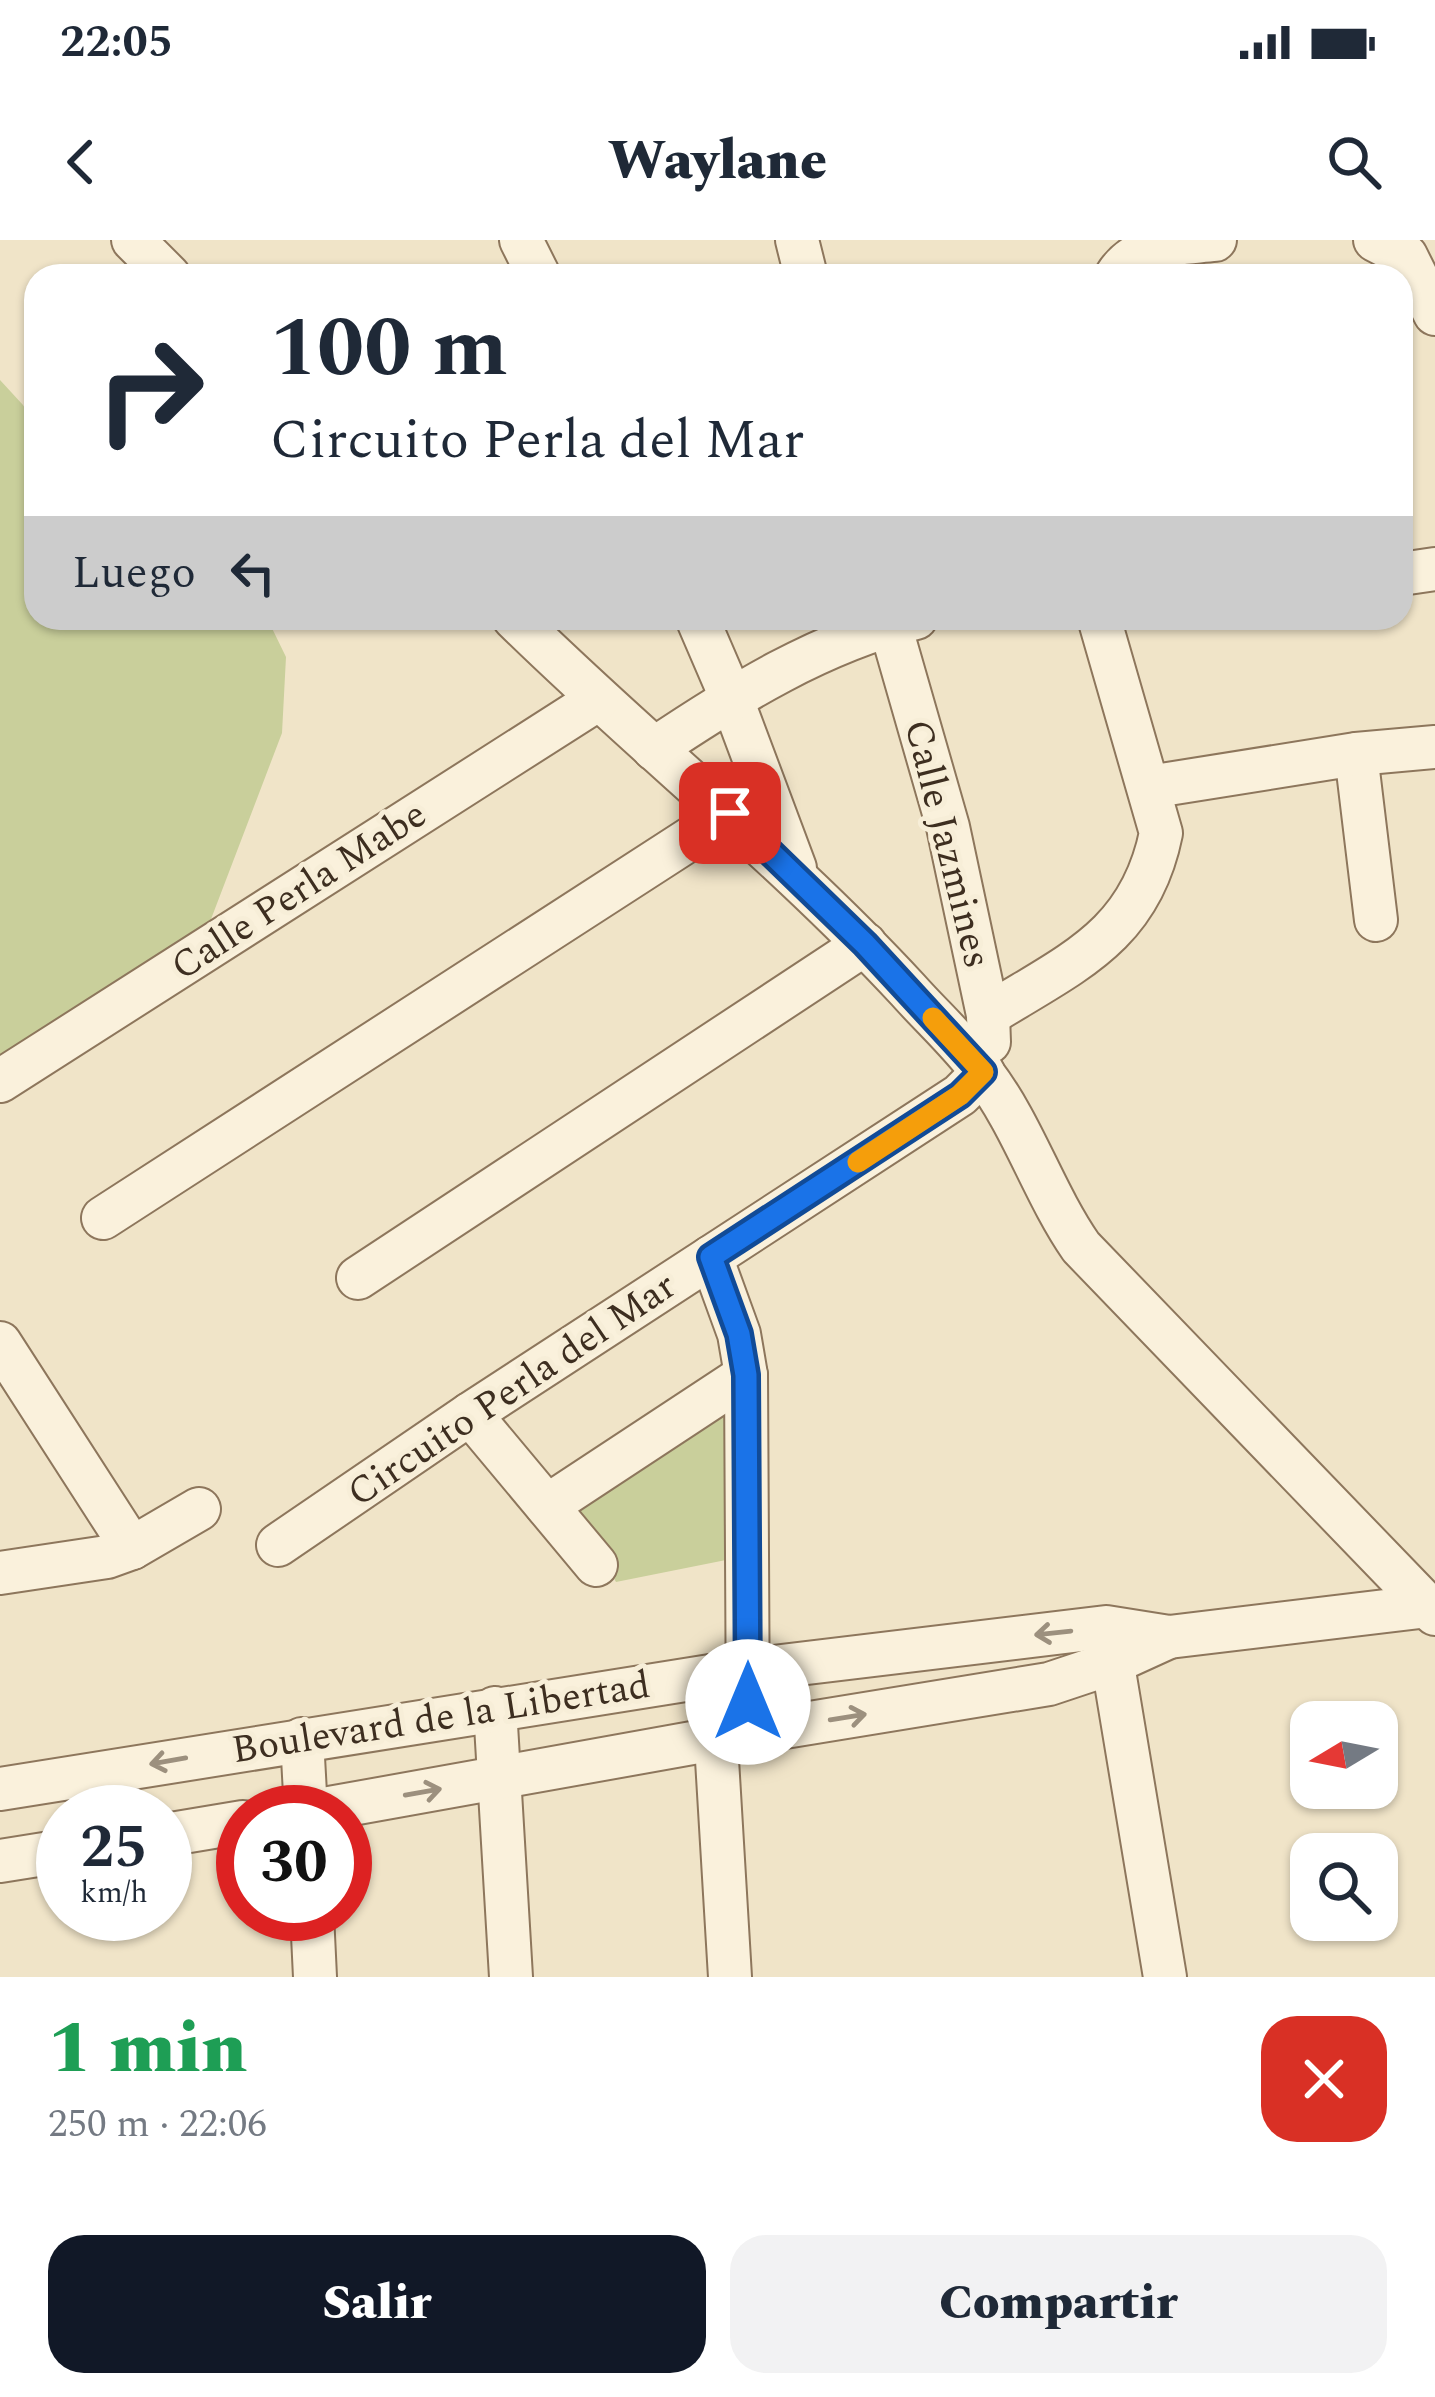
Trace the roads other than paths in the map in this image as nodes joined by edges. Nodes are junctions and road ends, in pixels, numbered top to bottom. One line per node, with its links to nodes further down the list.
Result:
1 (133, 240): 5 (street)
2 (1215, 240): 4 (street)
3 (1376, 240): 7 (street)
4 (1148, 244): 6 (street)
5 (157, 264)
6 (1125, 264)
7 (1410, 264)
8 (1413, 270): 9 (street)
9 (1435, 314)
10 (526, 630): 16 (street, Boulevard de la Libertad)
11 (702, 630): 15 (street)
12 (874, 630): 15 (street)
13 (900, 630): 25 (street, Calle Jazmines)
14 (1103, 630): 20 (street)
15 (731, 697): 18 (street); 22 (street)
16 (597, 700): 18 (street, Boulevard de la Libertad); 27 (street, Calle Perla Mabe)
17 (1435, 747): 19 (street)
18 (654, 748): 21 (street, Boulevard de la Libertad)
19 (1356, 754): 20 (street); 23 (street)
20 (1149, 787): 25 (street)
21 (730, 813): 22 (street, Boulevard de la Libertad); 28 (street)
22 (799, 880): 24 (street, Boulevard de la Libertad)
23 (1376, 920)
24 (865, 944): 26 (street, Boulevard de la Libertad); 30 (street)
25 (988, 1015): 26 (street, Calle Jazmines)
26 (983, 1072): 29 (street, Circuito Perla del Mar); 40 (street, Boulevard de la Libertad)
27 (0, 1081)
28 (103, 1218)
29 (711, 1257): 32 (street); 33 (street, Circuito Perla del Mar)
30 (358, 1278)
31 (6, 1362): 37 (street)
32 (746, 1375): 34 (street); 42 (street)
33 (470, 1414): 34 (street); 36 (street, Circuito Perla del Mar)
34 (547, 1507): 38 (street)
35 (200, 1509): 37 (street)
36 (278, 1545)
37 (133, 1549): 39 (street)
38 (596, 1565)
39 (0, 1574)
40 (1432, 1608): 41 (street, Boulevard de la Libertad)
41 (1109, 1646): 42 (street, Boulevard de la Libertad, one-way to 42); 44 (street, Boulevard de la Libertad, one-way to 41); 56 (street)
42 (730, 1673): 43 (street, Boulevard de la Libertad); 44 (street)
43 (495, 1708): 45 (street, Boulevard de la Libertad); 46 (street)
44 (733, 1736): 46 (street, Boulevard de la Libertad); 55 (street)
45 (302, 1739): 47 (street); 48 (street, Boulevard de la Libertad, one-way to 48)
46 (500, 1779): 49 (street, Boulevard de la Libertad, one-way to 46); 54 (street)
47 (305, 1785)
48 (0, 1790)
49 (372, 1801)
50 (36, 1855): 51 (street)
51 (0, 1861)
52 (313, 1941): 53 (street)
53 (315, 1977)
54 (511, 1977)
55 (730, 1977)
56 (1165, 1977)

